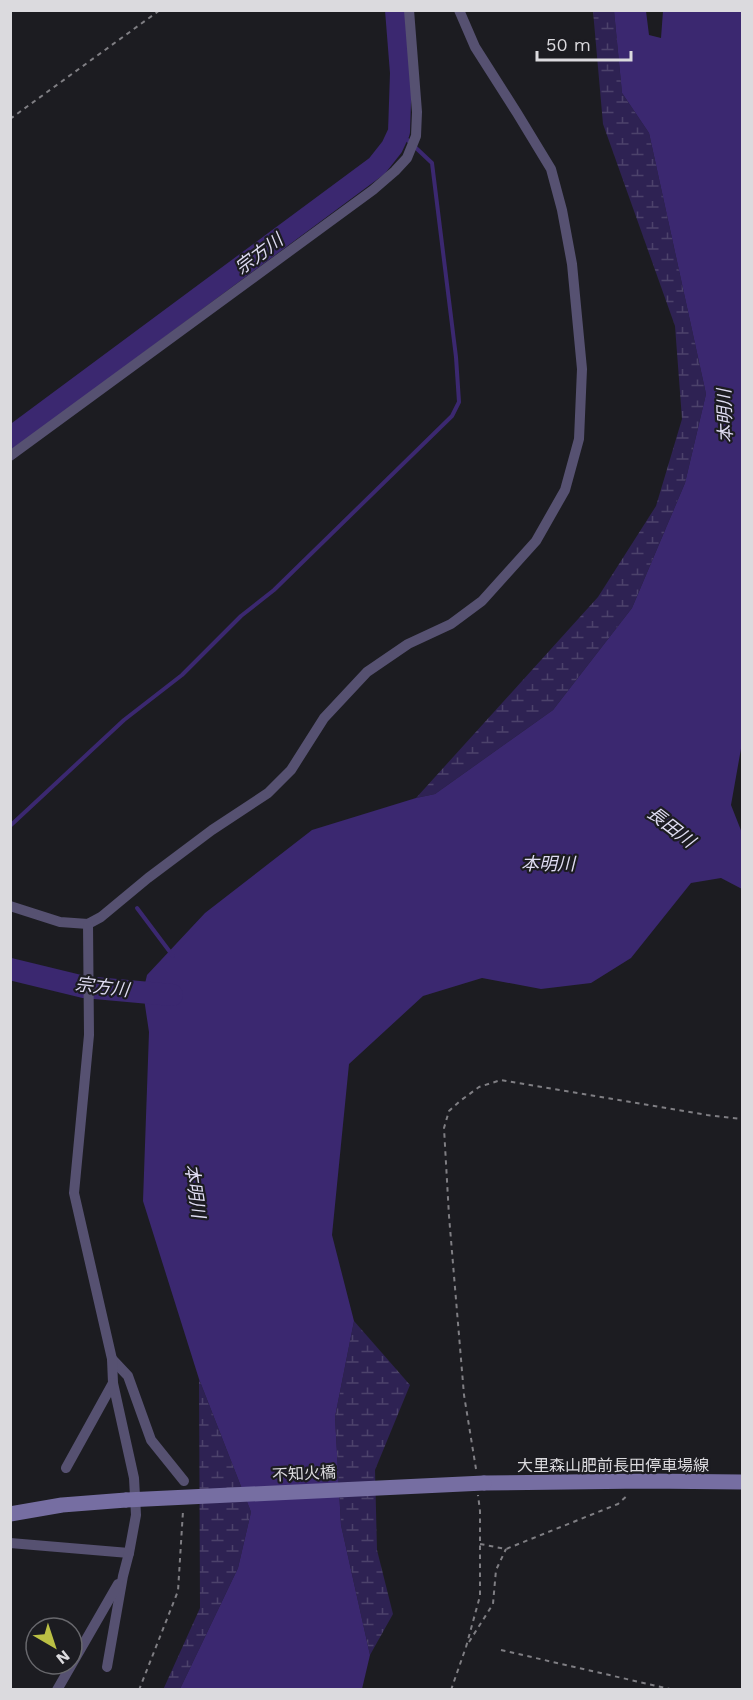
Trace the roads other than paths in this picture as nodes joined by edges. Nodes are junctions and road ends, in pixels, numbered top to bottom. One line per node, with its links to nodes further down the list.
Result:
1 (409, 10): 3 (street)
2 (459, 10): 5 (street)
3 (10, 456)
4 (10, 906): 5 (street)
5 (88, 924): 6 (street)
6 (112, 1359): 7 (street); 9 (street)
7 (113, 1383): 8 (street); 14 (street)
8 (66, 1468)
9 (184, 1481)
10 (480, 1482): 11 (main road, 大里森山肥前長田停車場線); 12 (main road, 不知火橋, bridge)
11 (742, 1482)
12 (10, 1514)
13 (10, 1544): 14 (street)
14 (129, 1553): 15 (street)
15 (123, 1576): 16 (street); 17 (street)
16 (108, 1667)
17 (57, 1689)

